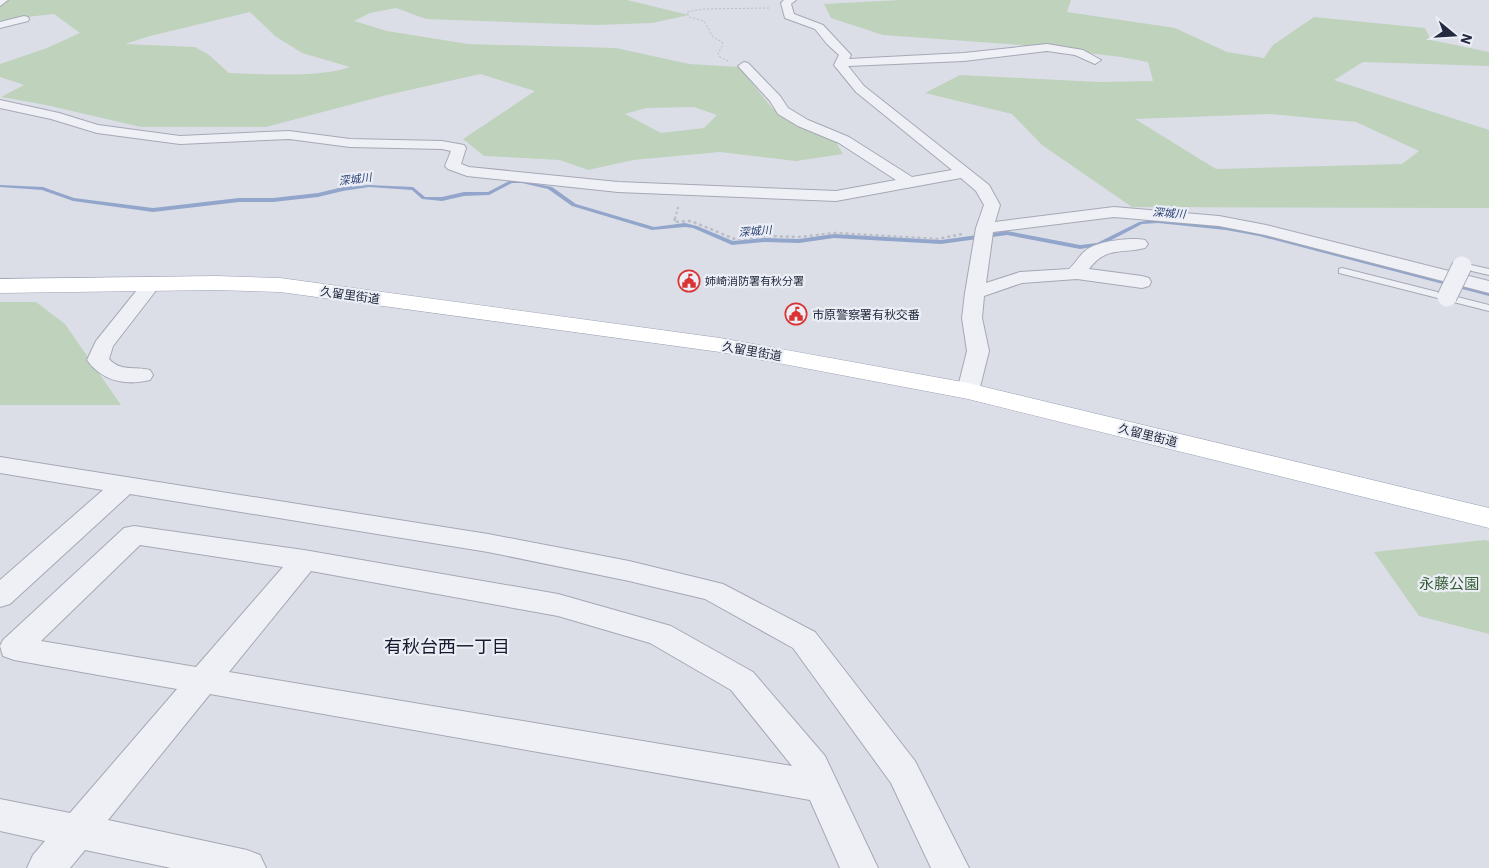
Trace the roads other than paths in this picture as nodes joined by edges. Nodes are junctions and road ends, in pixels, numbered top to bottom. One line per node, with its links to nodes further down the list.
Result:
1 (4, 0): 2 (street)
2 (0, 3)
3 (789, 4): 7 (street)
4 (24, 18): 5 (street)
5 (0, 25)
6 (1095, 60): 7 (street)
7 (841, 63): 10 (street)
8 (744, 66): 11 (street)
9 (0, 104): 11 (street)
10 (963, 172): 11 (street); 12 (street)
11 (910, 183)
12 (986, 228): 21 (street); 22 (street)
13 (1139, 244): 17 (street)
14 (1462, 266): 16 (lane); 23 (street, bridge)
15 (1342, 271): 23 (lane)
16 (1489, 272)
17 (1076, 273): 18 (street); 22 (street)
18 (1142, 282)
19 (152, 284): 20 (main road, 久留里街道); 25 (street); 26 (main road, 久留里街道)
20 (0, 286)
21 (1489, 287)
22 (974, 293): 26 (street)
23 (1447, 296): 24 (lane)
24 (1489, 308)
25 (142, 375)
26 (968, 391): 29 (main road, 久留里街道)
27 (0, 466): 28 (street)
28 (124, 485): 31 (street); 39 (street)
29 (1489, 518)
30 (304, 560): 32 (street); 32 (street); 33 (street)
31 (0, 596)
32 (203, 680): 33 (street); 35 (street)
33 (822, 787): 38 (street)
34 (0, 815): 35 (street)
35 (76, 831): 36 (street); 37 (street)
36 (46, 868)
37 (247, 868)
38 (859, 868)
39 (950, 868)

